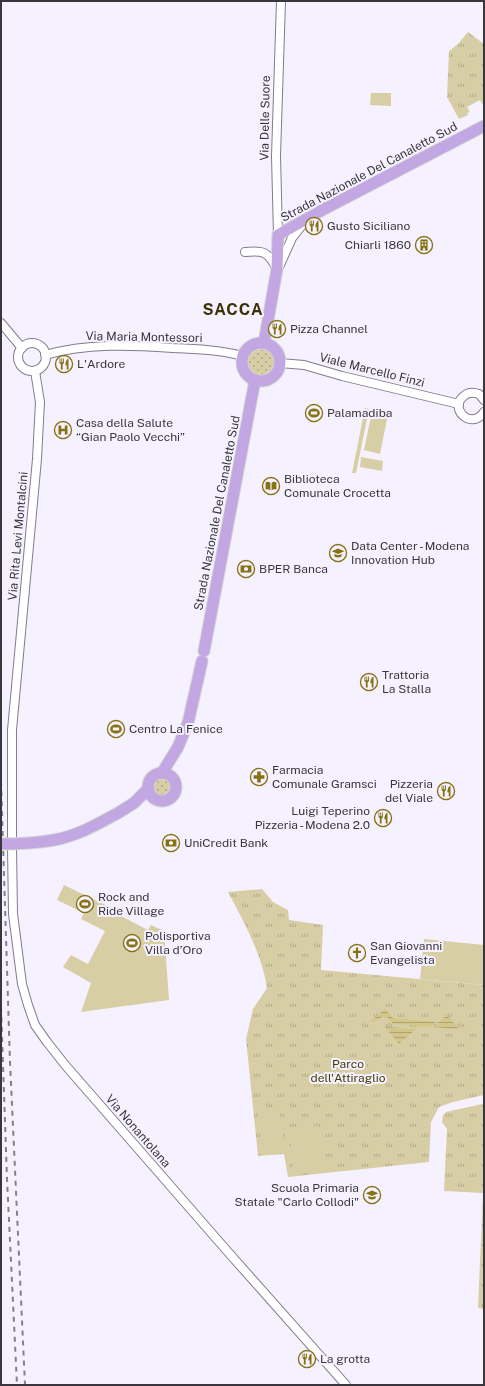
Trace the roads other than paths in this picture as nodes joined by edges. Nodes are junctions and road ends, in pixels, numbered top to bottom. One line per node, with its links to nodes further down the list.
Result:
1 (281, 1): 4 (street, Via Delle Suore)
2 (484, 126): 3 (main road, Strada Nazionale Del Canaletto Sud)
3 (308, 219): 4 (main road, Strada Nazionale Del Canaletto Sud); 6 (street)
4 (278, 235): 6 (main road, Strada Nazionale Del Canaletto Sud)
5 (245, 252): 6 (street)
6 (277, 269): 8 (main road, Strada Nazionale Del Canaletto Sud)
7 (1, 323): 9 (street)
8 (264, 343): 11 (main road); 12 (main road)
9 (22, 348): 10 (street); 13 (street)
10 (45, 355): 11 (street, Via Maria Montessori); 13 (street)
11 (243, 356): 14 (main road)
12 (280, 363): 14 (main road); 16 (street, Viale Marcello Finzi)
13 (34, 371): 22 (street, Via Rita Levi Montalcini)
14 (255, 380): 18 (main road, Strada Nazionale Del Canaletto Sud)
15 (484, 400): 16 (street)
16 (459, 404): 17 (street)
17 (484, 412)
18 (162, 773): 19 (main road); 20 (main road)
19 (148, 788): 20 (main road); 21 (main road)
20 (154, 798): 21 (main road)
21 (134, 803): 22 (main road, bridge)
22 (6, 846): 23 (street, Via Nonantolana)
23 (346, 1385)

